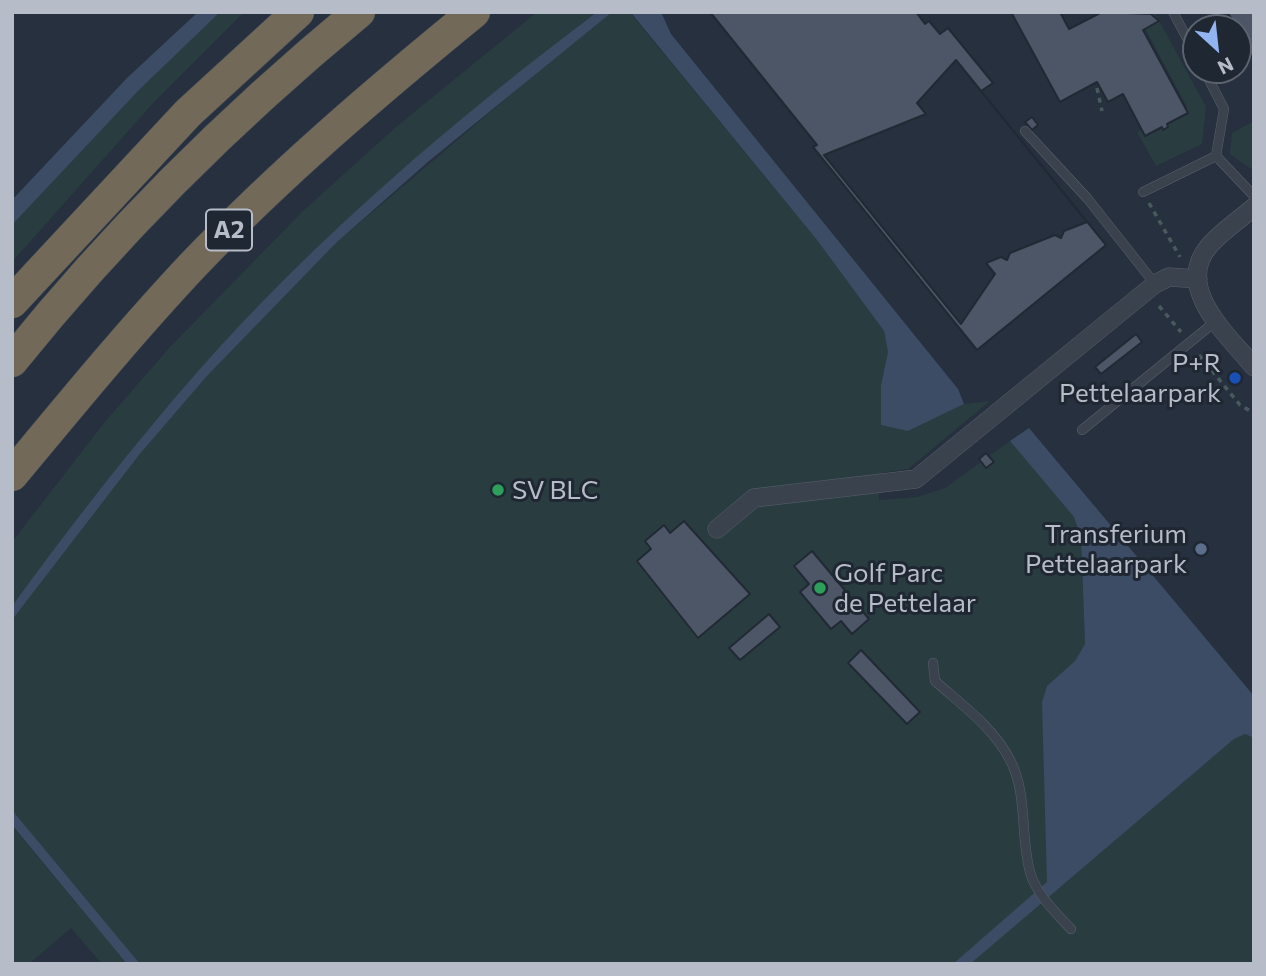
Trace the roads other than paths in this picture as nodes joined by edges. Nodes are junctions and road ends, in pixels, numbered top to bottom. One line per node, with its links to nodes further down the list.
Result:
1 (298, 12): 14 (highway)
2 (359, 12): 16 (highway)
3 (474, 12): 19 (highway, A2)
4 (1173, 12): 5 (lane)
5 (1182, 29)
6 (1211, 84): 8 (lane)
7 (1025, 131): 13 (lane)
8 (1216, 156): 9 (lane); 10 (lane)
9 (1143, 192)
10 (1254, 196)
11 (1254, 207): 12 (street)
12 (1198, 275): 13 (street); 15 (street)
13 (1151, 287): 20 (street)
14 (12, 302)
15 (1216, 321): 17 (street); 18 (lane)
16 (12, 361)
17 (1254, 367)
18 (1082, 430)
19 (12, 475)
20 (717, 530)
21 (933, 663): 22 (lane)
22 (1071, 929)

